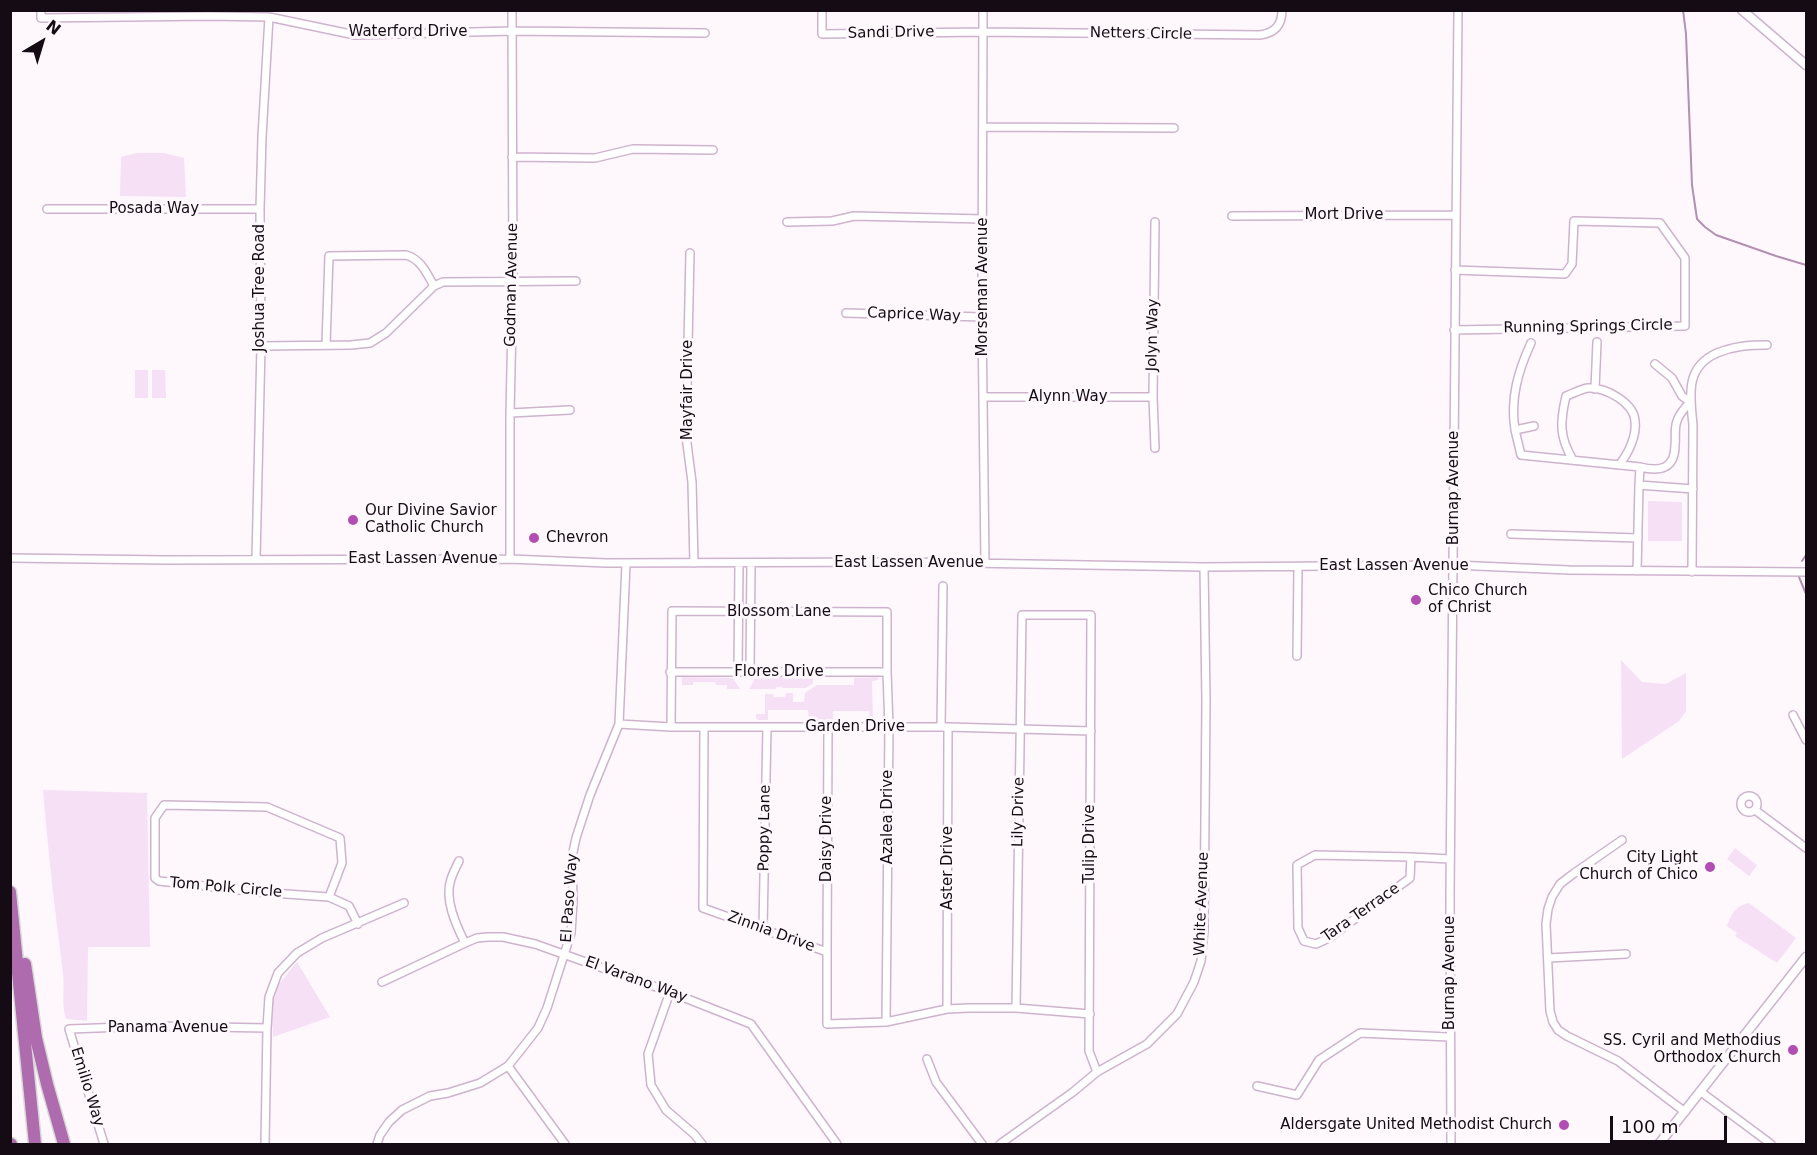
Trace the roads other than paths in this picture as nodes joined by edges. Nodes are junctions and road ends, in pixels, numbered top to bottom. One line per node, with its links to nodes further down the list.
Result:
1 (512, 10): 10 (street, Godman Avenue)
2 (822, 10): 11 (street, Sandi Drive)
3 (983, 10): 11 (street, Morseman Avenue)
4 (1282, 10): 11 (street, Netters Circle)
5 (1458, 10): 20 (street, Burnap Avenue)
6 (1742, 10): 13 (street)
7 (209, 13): 8 (street, Waterford Drive); 9 (street, Waterford Drive)
8 (41, 14)
9 (269, 17): 10 (street, Waterford Drive); 19 (street, Joshua Tree Road)
10 (512, 31): 12 (street, Waterford Drive); 17 (street, Godman Avenue)
11 (983, 32): 14 (street, Morseman Avenue)
12 (705, 33)
13 (1806, 65)
14 (984, 127): 15 (street); 22 (street, Morseman Avenue)
15 (1174, 128)
16 (713, 150): 17 (street)
17 (512, 157): 27 (street, Godman Avenue)
18 (47, 209): 19 (street, Posada Way)
19 (260, 209): 37 (street, Joshua Tree Road)
20 (1455, 215): 21 (street, Mort Drive); 26 (street, Burnap Avenue)
21 (1232, 216)
22 (983, 219): 23 (street); 31 (street, Morseman Avenue)
23 (787, 222)
24 (1155, 222): 41 (street, Jolyn Way)
25 (690, 253): 58 (street, Mayfair Drive)
26 (1455, 270): 32 (street, Burnap Avenue); 32 (street, Running Springs Circle)
27 (513, 280): 28 (street); 29 (street); 44 (street, Godman Avenue)
28 (576, 280)
29 (434, 286): 35 (street); 35 (street)
30 (846, 314): 31 (street, Caprice Way)
31 (982, 317): 40 (street, Morseman Avenue)
32 (1454, 330): 63 (street, Burnap Avenue)
33 (1597, 342): 39 (street)
34 (1531, 343): 46 (street)
35 (326, 345): 37 (street)
36 (1767, 345): 42 (street)
37 (261, 346): 56 (street, Joshua Tree Road)
38 (1655, 364): 42 (street)
39 (1595, 389): 48 (street); 49 (street)
40 (984, 397): 41 (street, Alynn Way); 61 (street, Morseman Avenue)
41 (1153, 397): 47 (street, Jolyn Way)
42 (1690, 402): 50 (street); 52 (street)
43 (570, 410): 44 (street)
44 (510, 413): 57 (street, Godman Avenue)
45 (1534, 426): 46 (street)
46 (1515, 430): 48 (street)
47 (1155, 448)
48 (1573, 460): 49 (street)
49 (1619, 465): 50 (street)
50 (1640, 467): 51 (street)
51 (1639, 485): 52 (street); 54 (street)
52 (1693, 489): 67 (street)
53 (1511, 534): 54 (street)
54 (1638, 538): 66 (street)
55 (10, 558): 56 (street, East Lassen Avenue)
56 (256, 559): 57 (street, East Lassen Avenue)
57 (510, 559): 62 (street, East Lassen Avenue)
58 (694, 563): 59 (street, East Lassen Avenue); 62 (street, East Lassen Avenue)
59 (739, 563): 60 (street, East Lassen Avenue); 70 (street)
60 (751, 563): 61 (street, East Lassen Avenue); 71 (street)
61 (985, 563): 64 (street, East Lassen Avenue)
62 (626, 564): 80 (street, El Paso Way)
63 (1454, 565): 65 (street, East Lassen Avenue); 66 (street, East Lassen Avenue); 94 (street, Burnap Avenue)
64 (1204, 567): 65 (street, East Lassen Avenue); 119 (street, White Avenue)
65 (1298, 567): 74 (street)
66 (1637, 571): 67 (street, East Lassen Avenue)
67 (1692, 572): 68 (street, East Lassen Avenue)
68 (1806, 572)
69 (944, 586): 84 (street, Aster Drive)
70 (739, 611): 71 (street, Blossom Lane); 75 (street, Blossom Lane); 76 (street)
71 (751, 611): 72 (street, Blossom Lane); 77 (street)
72 (887, 612): 78 (street, Azalea Drive)
73 (1091, 615): 87 (street, Lily Drive); 88 (street, Tulip Drive)
74 (1297, 656)
75 (670, 672): 76 (street, Flores Drive); 81 (street)
76 (738, 672): 77 (street, Flores Drive)
77 (750, 672): 78 (street, Flores Drive)
78 (886, 672): 86 (street, Azalea Drive)
79 (1793, 715): 89 (street)
80 (619, 724): 81 (street, Garden Drive); 105 (street, El Paso Way)
81 (671, 727): 82 (street, Garden Drive)
82 (704, 727): 85 (street, Garden Drive); 101 (street, Zinnia Drive)
83 (828, 727): 85 (street, Garden Drive); 86 (street, Garden Drive); 103 (street, Daisy Drive)
84 (945, 727): 86 (street, Garden Drive); 87 (street, Garden Drive); 111 (street, Aster Drive)
85 (767, 728): 101 (street, Poppy Lane)
86 (889, 728): 113 (street, Azalea Drive)
87 (1021, 729): 88 (street, Garden Drive); 110 (street, Lily Drive)
88 (1091, 731): 112 (street, Tulip Drive)
89 (1806, 740)
90 (1755, 810): 92 (street)
91 (1622, 840): 107 (street)
92 (1806, 848)
93 (1411, 857): 93 (street, Tara Terrace); 94 (street, Tara Terrace)
94 (1450, 859): 116 (street, Burnap Avenue)
95 (459, 861): 102 (street)
96 (10, 892): 99 (highway)
97 (329, 897): 97 (street, Tom Polk Circle); 100 (street)
98 (404, 903): 100 (street)
99 (13, 918): 123 (highway); 124 (highway)
100 (358, 924): 114 (street)
101 (763, 928): 103 (street, Zinnia Drive)
102 (465, 943): 105 (street, El Varano Way); 108 (street, El Varano Way)
103 (827, 951): 113 (street, Zinnia Drive)
104 (1626, 954): 107 (street)
105 (565, 955): 109 (street, El Varano Way); 118 (street, El Paso Way)
106 (1806, 957): 121 (street)
107 (1548, 958): 122 (street)
108 (382, 982)
109 (670, 992): 129 (street); 130 (street, El Varano Way)
110 (1016, 1008): 111 (street, Zinnia Drive); 112 (street, Zinnia Drive)
111 (947, 1009): 113 (street, Zinnia Drive)
112 (1090, 1014): 119 (street, Tulip Drive)
113 (886, 1022)
114 (267, 1028): 115 (street, Panama Avenue); 126 (street)
115 (69, 1029): 125 (street, Emilio Way)
116 (1449, 1037): 120 (street); 133 (street, Burnap Avenue)
117 (927, 1059): 131 (street)
118 (508, 1066): 127 (street, El Paso Way); 128 (street)
119 (1097, 1072): 132 (street, White Avenue)
120 (1257, 1086)
121 (1701, 1092): 122 (street); 135 (street)
122 (1685, 1112): 134 (street)
123 (35, 1144)
124 (64, 1144)
125 (104, 1144)
126 (265, 1144)
127 (378, 1144)
128 (565, 1144)
129 (702, 1144)
130 (837, 1144)
131 (982, 1144)
132 (1000, 1144)
133 (1451, 1144)
134 (1659, 1144)
135 (1771, 1144)

